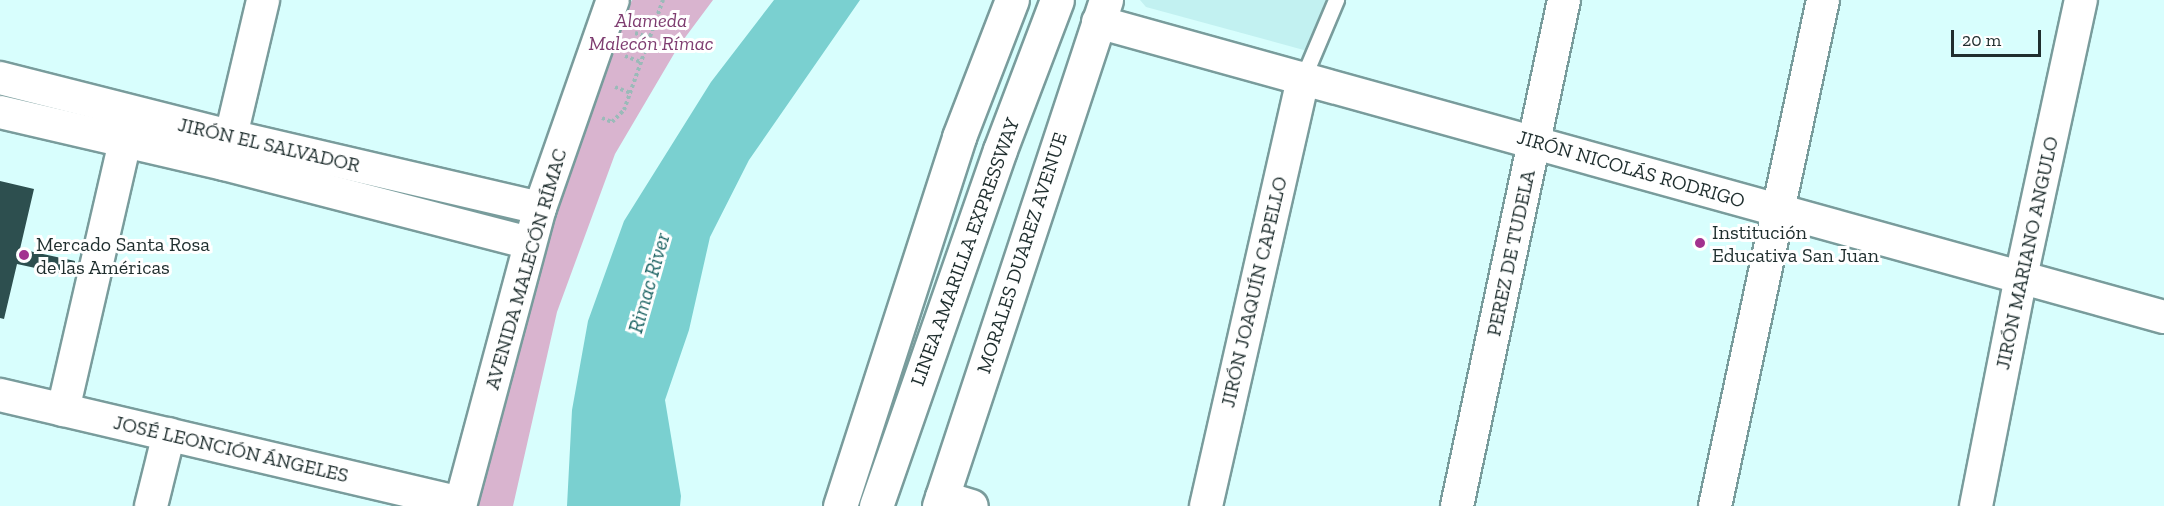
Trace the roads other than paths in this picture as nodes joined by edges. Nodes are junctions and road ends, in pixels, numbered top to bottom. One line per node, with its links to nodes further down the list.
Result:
1 (263, 0): 15 (street)
2 (613, 0): 16 (street, AVENIDA MALECÓN RÍMAC)
3 (1012, 0): 27 (main road, LINEA AMARILLA EXPRESSWAY)
4 (1057, 0): 28 (main road, LINEA AMARILLA EXPRESSWAY)
5 (1336, 0): 11 (lane)
6 (1564, 0): 14 (street, PEREZ DE TUDELA)
7 (1823, 0): 17 (street)
8 (2081, 0): 19 (street, JIRÓN MARIANO ANGULO)
9 (1102, 11): 11 (street, JIRÓN NICOLÁS RODRIGO); 24 (main road, MORALES DUAREZ AVENUE)
10 (0, 78): 15 (street, JIRÓN EL SALVADOR)
11 (1303, 78): 14 (street, JIRÓN NICOLÁS RODRIGO); 29 (street, JIRÓN JOAQUÍN CAPELLO)
12 (0, 112): 13 (street, JIRÓN EL SALVADOR)
13 (125, 141): 15 (street, JIRÓN EL SALVADOR); 22 (street)
14 (1534, 142): 17 (street, JIRÓN NICOLÁS RODRIGO); 30 (street, PEREZ DE TUDELA)
15 (227, 150): 16 (street, JIRÓN EL SALVADOR); 18 (street, JIRÓN EL SALVADOR)
16 (540, 208): 18 (street, AVENIDA MALECÓN RÍMAC)
17 (1776, 210): 19 (street, JIRÓN NICOLÁS RODRIGO); 31 (street)
18 (529, 243): 25 (street, AVENIDA MALECÓN RÍMAC)
19 (2021, 277): 20 (street, JIRÓN NICOLÁS RODRIGO); 32 (street, JIRÓN MARIANO ANGULO)
20 (2164, 317)
21 (0, 395): 22 (street, JOSÉ LEONCIÓN ÁNGELES)
22 (63, 410): 23 (street, JOSÉ LEONCIÓN ÁNGELES)
23 (169, 434): 25 (street, JOSÉ LEONCIÓN ÁNGELES); 26 (street)
24 (951, 503)
25 (461, 505)
26 (151, 506)
27 (840, 506)
28 (876, 506)
29 (1206, 506)
30 (1457, 506)
31 (1715, 506)
32 (1976, 506)

